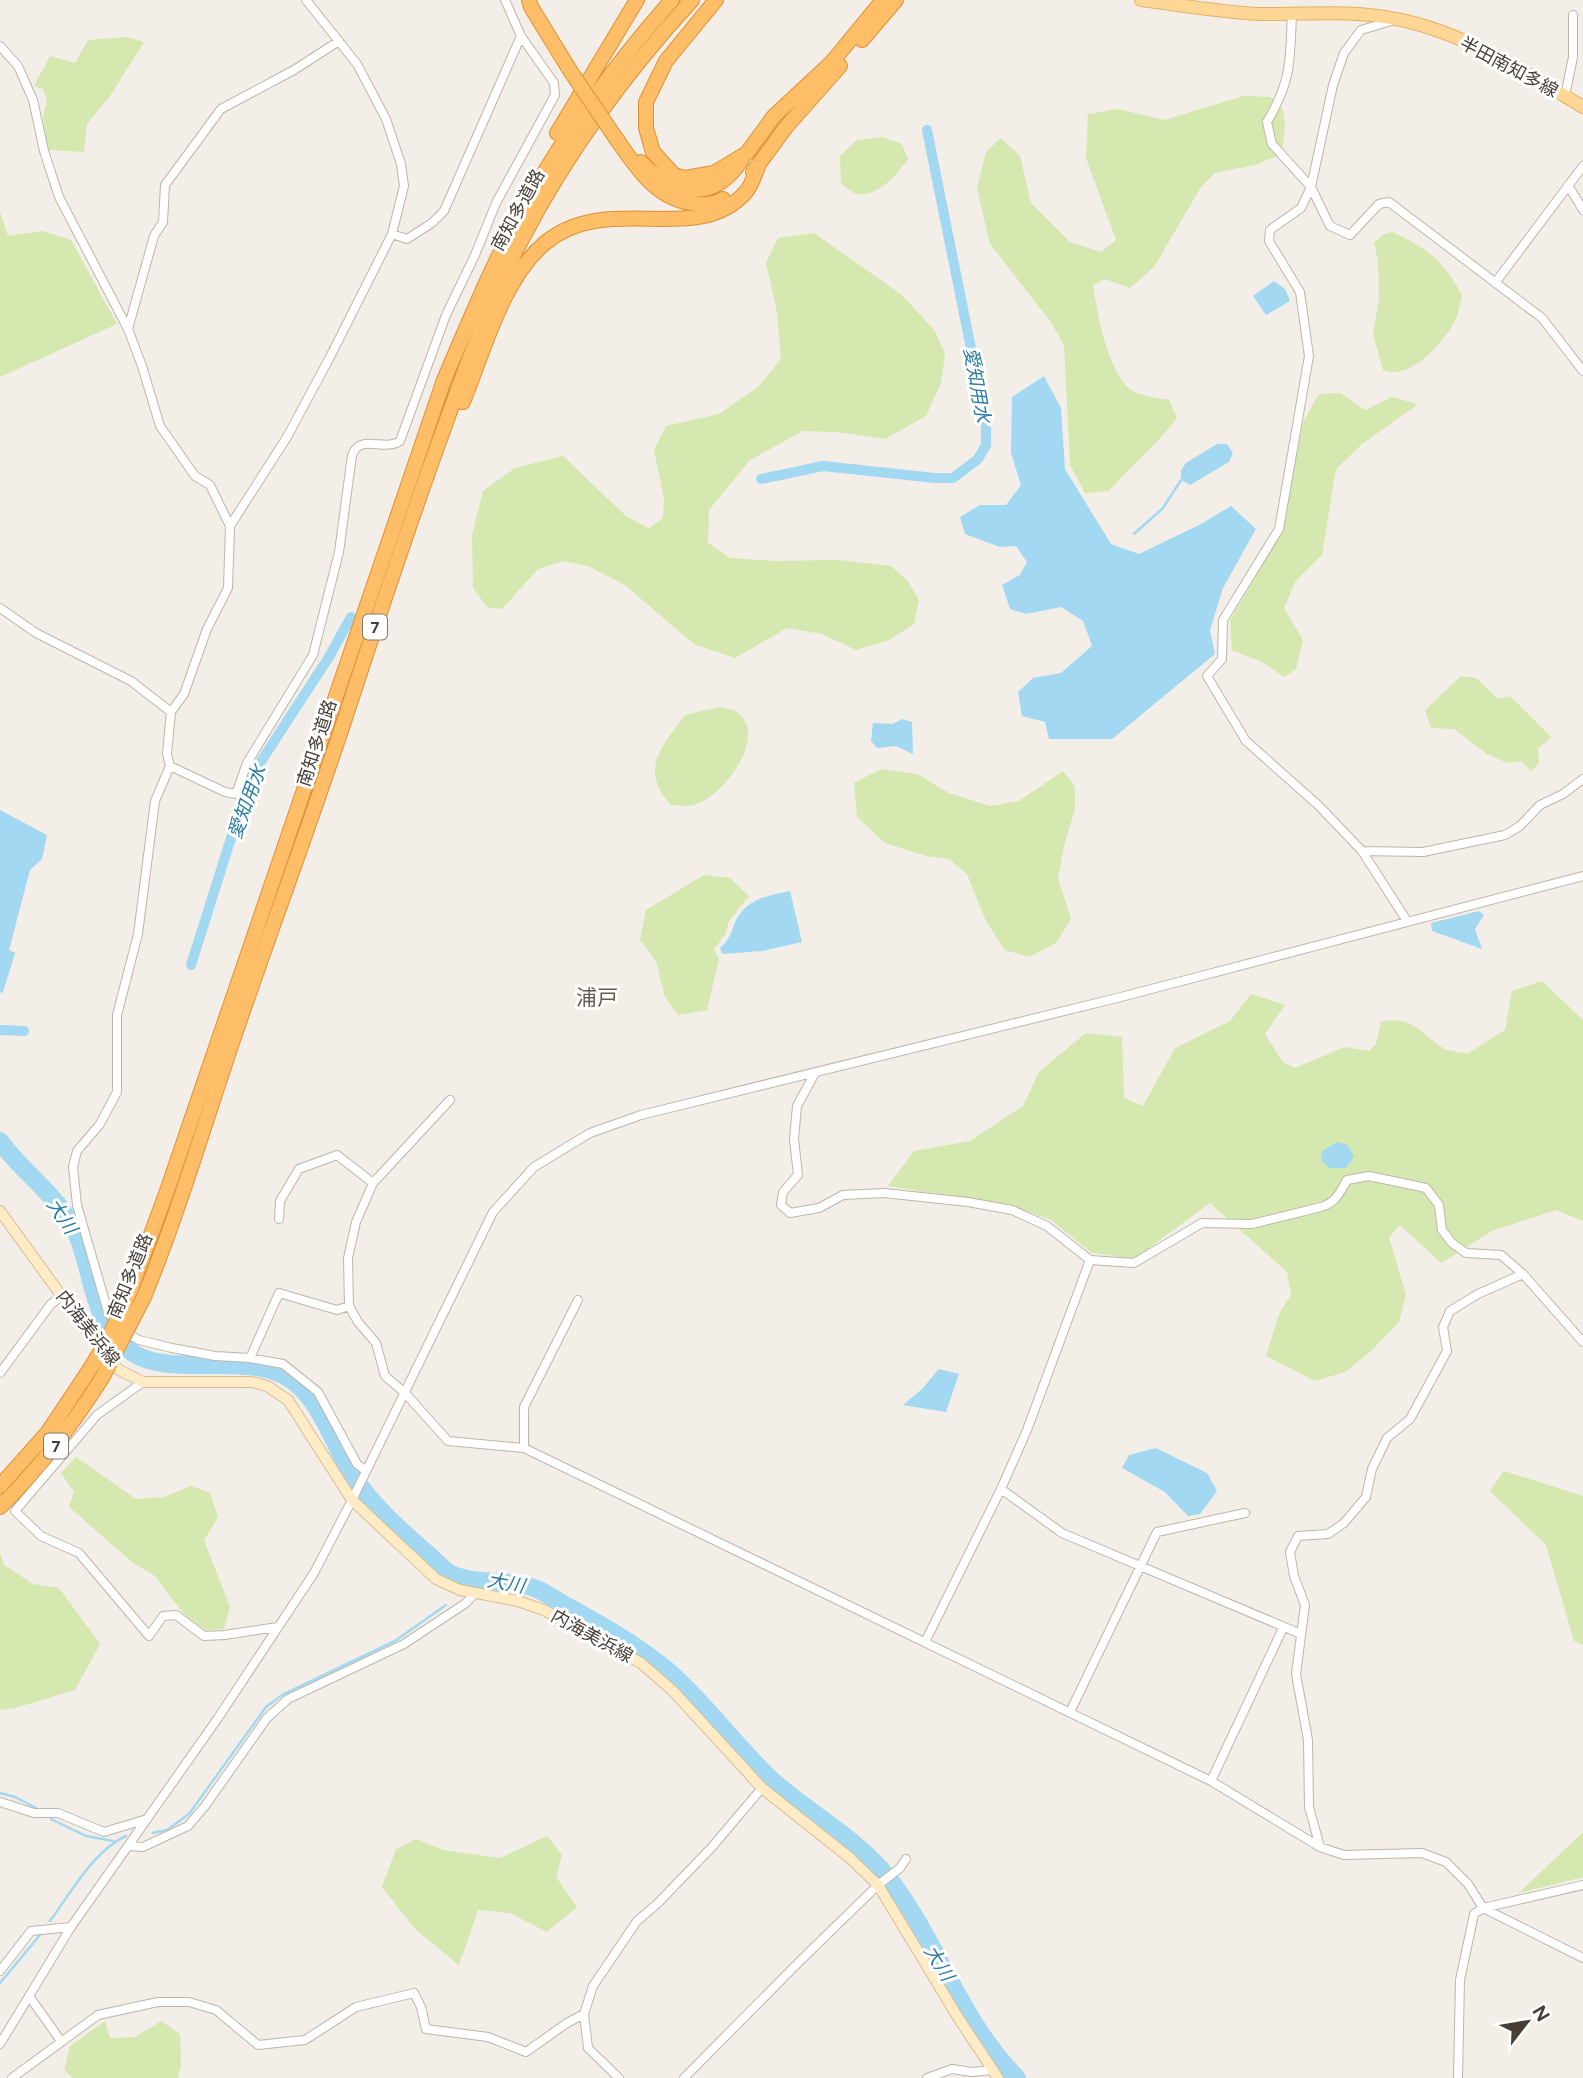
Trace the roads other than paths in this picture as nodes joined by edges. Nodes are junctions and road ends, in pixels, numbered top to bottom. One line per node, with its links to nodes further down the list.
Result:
1 (306, 0): 16 (street)
2 (505, 0): 15 (street)
3 (529, 0): 18 (highway)
4 (538, 0): 18 (highway)
5 (637, 0): 27 (highway)
6 (672, 0): 27 (highway, 南知多道路 / 7)
7 (691, 0): 33 (highway, 南知多道路 / 7)
8 (716, 0): 22 (highway)
9 (883, 0): 22 (highway)
10 (896, 0): 23 (highway)
11 (1141, 0): 12 (main road, 半田南知多線)
12 (1292, 13): 14 (main road, 半田南知多線); 26 (street)
13 (1573, 15): 19 (street)
14 (1399, 19): 19 (main road, 半田南知多線); 26 (street)
15 (521, 36): 29 (street); 37 (street)
16 (339, 41): 29 (street); 31 (street)
17 (0, 46): 31 (street)
18 (574, 70): 21 (highway)
19 (1565, 96): 20 (main road, 半田南知多線)
20 (1583, 107)
21 (615, 132): 22 (highway); 23 (highway)
22 (747, 153)
23 (759, 164): 33 (highway)
24 (1583, 166): 25 (street)
25 (1569, 186): 28 (street); 30 (street)
26 (1311, 187): 30 (street); 39 (street)
27 (527, 201): 49 (highway, 南知多道路 / 7)
28 (1583, 209)
29 (392, 234): 34 (street)
30 (1495, 283): 32 (street)
31 (128, 329): 34 (street)
32 (1583, 372)
33 (428, 473): 49 (highway, 南知多道路 / 7)
34 (230, 527): 36 (street)
35 (0, 608): 36 (street)
36 (171, 712): 37 (street)
37 (170, 766): 54 (street)
38 (1583, 779): 39 (street)
39 (1362, 851): 41 (street)
40 (1583, 876): 41 (street)
41 (1407, 921): 42 (street)
42 (815, 1073): 47 (street); 57 (street)
43 (450, 1100): 44 (street)
44 (373, 1184): 46 (street); 52 (street)
45 (0, 1211): 50 (main road, 内海美浜線)
46 (279, 1219)
47 (1090, 1260): 48 (street); 61 (street)
48 (1523, 1274): 53 (street); 69 (street)
49 (137, 1293): 60 (highway, 南知多道路 / 7, bridge); 63 (highway, 南知多道路 / 7, bridge)
50 (62, 1296): 55 (street); 56 (main road, 内海美浜線)
51 (578, 1300): 58 (street)
52 (349, 1306): 54 (street); 57 (street)
53 (1583, 1342)
54 (250, 1358): 59 (street)
55 (0, 1373)
56 (143, 1382): 62 (main road, 内海美浜線); 67 (street)
57 (405, 1393): 58 (street); 59 (street)
58 (524, 1448): 70 (street)
59 (365, 1474): 62 (street)
60 (0, 1486)
61 (1001, 1489): 65 (street); 70 (street)
62 (354, 1496): 66 (main road, 内海美浜線); 67 (street)
63 (0, 1507)
64 (1244, 1513): 65 (street)
65 (1140, 1566): 68 (street); 71 (street)
66 (475, 1593): 73 (main road, 内海美浜線); 76 (street)
67 (278, 1627): 75 (street)
68 (1283, 1628): 69 (street); 72 (street)
69 (1301, 1634): 77 (street)
70 (925, 1642): 71 (street)
71 (1070, 1712): 72 (street)
72 (1211, 1781): 77 (street)
73 (762, 1788): 79 (main road, 内海美浜線); 86 (street)
74 (0, 1802): 75 (street)
75 (148, 1819): 76 (street)
76 (129, 1846): 82 (street)
77 (1320, 1847): 81 (street)
78 (906, 1859): 79 (street)
79 (878, 1885): 89 (main road, 内海美浜線); 92 (street)
80 (1583, 1885): 81 (street)
81 (1483, 1908): 83 (street); 94 (street)
82 (71, 1927): 84 (street); 85 (street)
83 (1583, 1958)
84 (0, 1971)
85 (29, 1996): 87 (street); 88 (street)
86 (584, 2014): 87 (street); 91 (street)
87 (61, 2041): 90 (street)
88 (0, 2044)
89 (995, 2074): 93 (street)
90 (12, 2078)
91 (619, 2078)
92 (684, 2078)
93 (927, 2078)
94 (1458, 2078)

